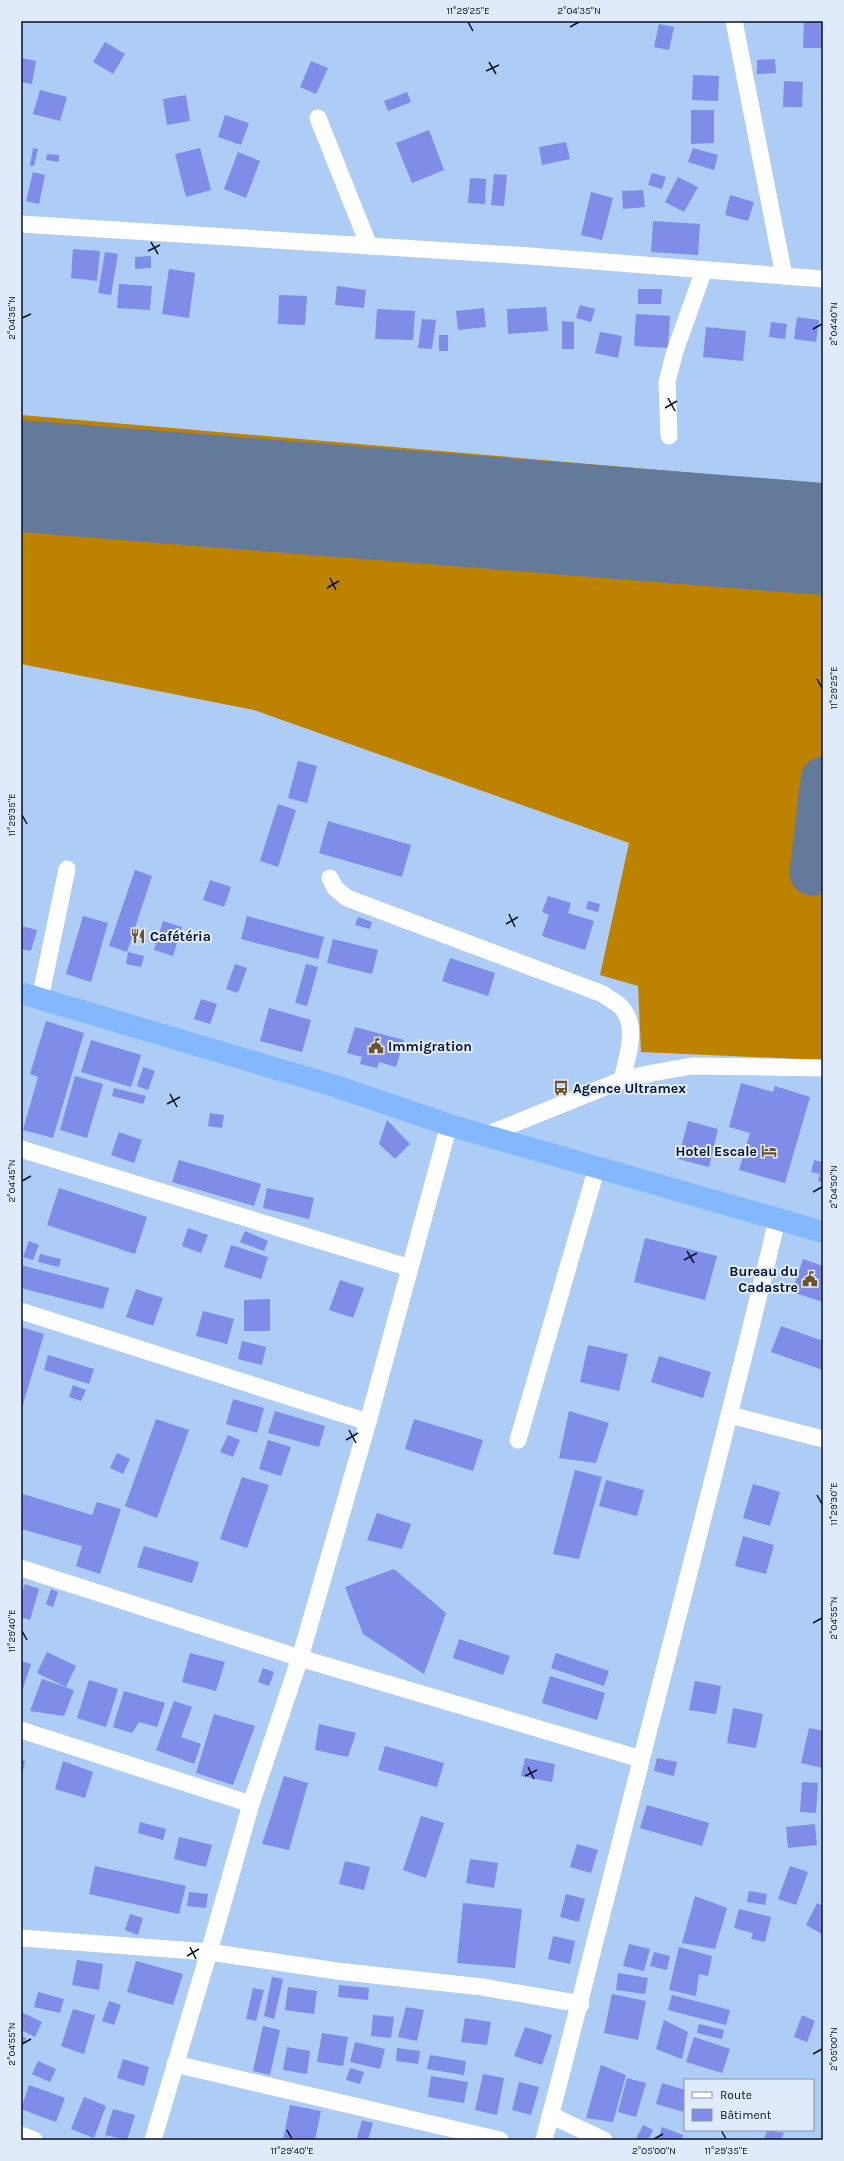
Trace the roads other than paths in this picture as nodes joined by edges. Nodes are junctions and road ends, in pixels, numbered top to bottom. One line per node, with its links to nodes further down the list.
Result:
1 (734, 21): 6 (street)
2 (318, 118): 4 (street)
3 (21, 224): 4 (street)
4 (369, 246): 5 (street)
5 (704, 270): 6 (street); 8 (street)
6 (784, 276): 7 (street)
7 (823, 279)
8 (669, 436)
9 (67, 869): 11 (street)
10 (330, 878): 13 (street)
11 (30, 996): 14 (highway)
12 (823, 1068): 13 (street)
13 (622, 1080): 15 (street)
14 (449, 1125): 15 (highway); 20 (street)
15 (486, 1135): 17 (highway)
16 (21, 1149): 20 (street)
17 (597, 1167): 18 (highway); 25 (street)
18 (777, 1220): 19 (highway); 22 (street)
19 (823, 1232)
20 (410, 1268): 23 (street)
21 (21, 1311): 23 (street)
22 (730, 1415): 24 (street); 29 (street)
23 (368, 1422): 27 (street)
24 (823, 1439)
25 (518, 1440)
26 (21, 1568): 27 (street)
27 (300, 1658): 29 (street); 30 (street)
28 (21, 1730): 30 (street)
29 (641, 1760): 33 (street)
30 (251, 1804): 32 (street)
31 (21, 1938): 32 (street)
32 (210, 1952): 33 (street); 34 (street)
33 (581, 2004): 35 (street)
34 (175, 2064): 38 (street); 39 (street)
35 (550, 2115): 40 (street); 41 (street)
36 (21, 2135): 37 (street)
37 (34, 2140)
38 (153, 2140)
39 (500, 2140)
40 (544, 2140)
41 (604, 2140)

